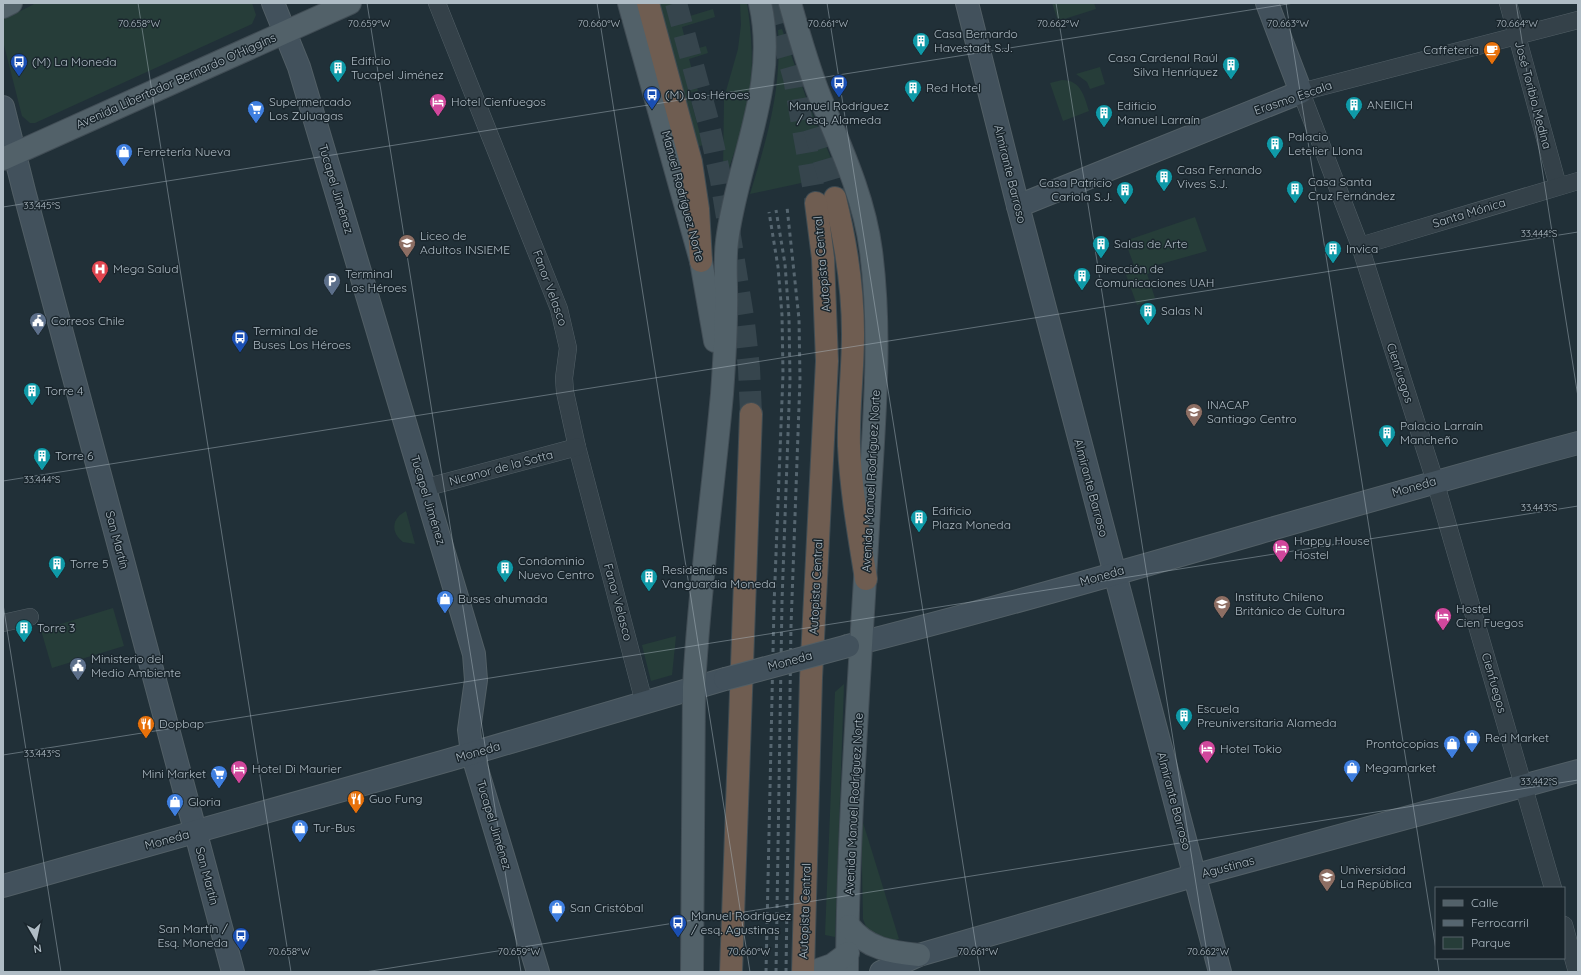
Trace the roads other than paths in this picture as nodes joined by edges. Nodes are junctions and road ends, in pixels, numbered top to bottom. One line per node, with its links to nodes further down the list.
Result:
1 (11, 3): 12 (main road)
2 (273, 3): 14 (street, Tucapel Jiménez)
3 (350, 3): 14 (main road, Avenida Libertador Bernardo O'Higgins)
4 (436, 3): 27 (street, Fanor Velasco)
5 (629, 3): 23 (main road, Manuel Rodríguez Norte)
6 (648, 3): 23 (highway)
7 (760, 3): 24 (main road)
8 (790, 3): 31 (main road, Avenida Manuel Rodríguez Norte)
9 (967, 3): 21 (street, Almirante Barroso)
10 (1267, 3): 16 (street, Cienfuegos)
11 (1508, 3): 15 (street, José Toribio Medina)
12 (3, 7)
13 (1578, 20): 15 (street, Erasmo Escala)
14 (285, 32): 18 (main road, Avenida Libertador Bernardo O'Higgins); 29 (street, Tucapel Jiménez)
15 (1517, 36): 16 (street, Erasmo Escala); 20 (street, José Toribio Medina)
16 (1302, 92): 21 (street, Erasmo Escala); 22 (street, Cienfuegos)
17 (3, 107): 18 (street, San Martín)
18 (8, 156): 40 (street, San Martín)
19 (1578, 181): 20 (street, Santa Mónica)
20 (1558, 186): 22 (street, Santa Mónica)
21 (1018, 206): 30 (street, Almirante Barroso)
22 (1360, 246): 28 (street, Cienfuegos)
23 (701, 261): 24 (main road, Manuel Rodríguez Norte)
24 (722, 392): 35 (main road)
25 (751, 414): 52 (highway)
26 (1578, 443): 28 (street, Moneda)
27 (577, 447): 29 (street, Nicanor de la Sotta); 36 (street, Fanor Velasco)
28 (1435, 481): 30 (street, Moneda); 39 (street, Cienfuegos)
29 (424, 488): 37 (street, Tucapel Jiménez)
30 (1114, 573): 34 (street, Moneda); 41 (street, Almirante Barroso)
31 (866, 579): 34 (main road, Avenida Manuel Rodríguez Norte); 53 (highway, Autopista Central)
32 (30, 617): 33 (street)
33 (3, 623)
34 (855, 644): 35 (street, Moneda, bridge); 44 (main road, Avenida Manuel Rodríguez Norte)
35 (694, 687): 36 (street, Moneda); 48 (main road)
36 (644, 702): 37 (street, Moneda)
37 (472, 753): 40 (street, Moneda); 51 (street, Tucapel Jiménez)
38 (1578, 772): 39 (street, Agustinas)
39 (1524, 786): 41 (street, Agustinas); 43 (street, Cienfuegos)
40 (195, 832): 42 (street, Moneda); 50 (street, San Martín)
41 (1193, 876): 46 (street, Agustinas); 55 (street, Almirante Barroso)
42 (3, 886)
43 (1553, 887)
44 (849, 926): 46 (main road); 47 (main road, Avenida Manuel Rodríguez Norte)
45 (1565, 929): 56 (street)
46 (920, 955): 54 (street, Agustinas)
47 (847, 963): 49 (main road)
48 (694, 970)
49 (819, 970)
50 (234, 972)
51 (538, 972)
52 (731, 972)
53 (803, 972)
54 (881, 972)
55 (1220, 972)
56 (1577, 972)

